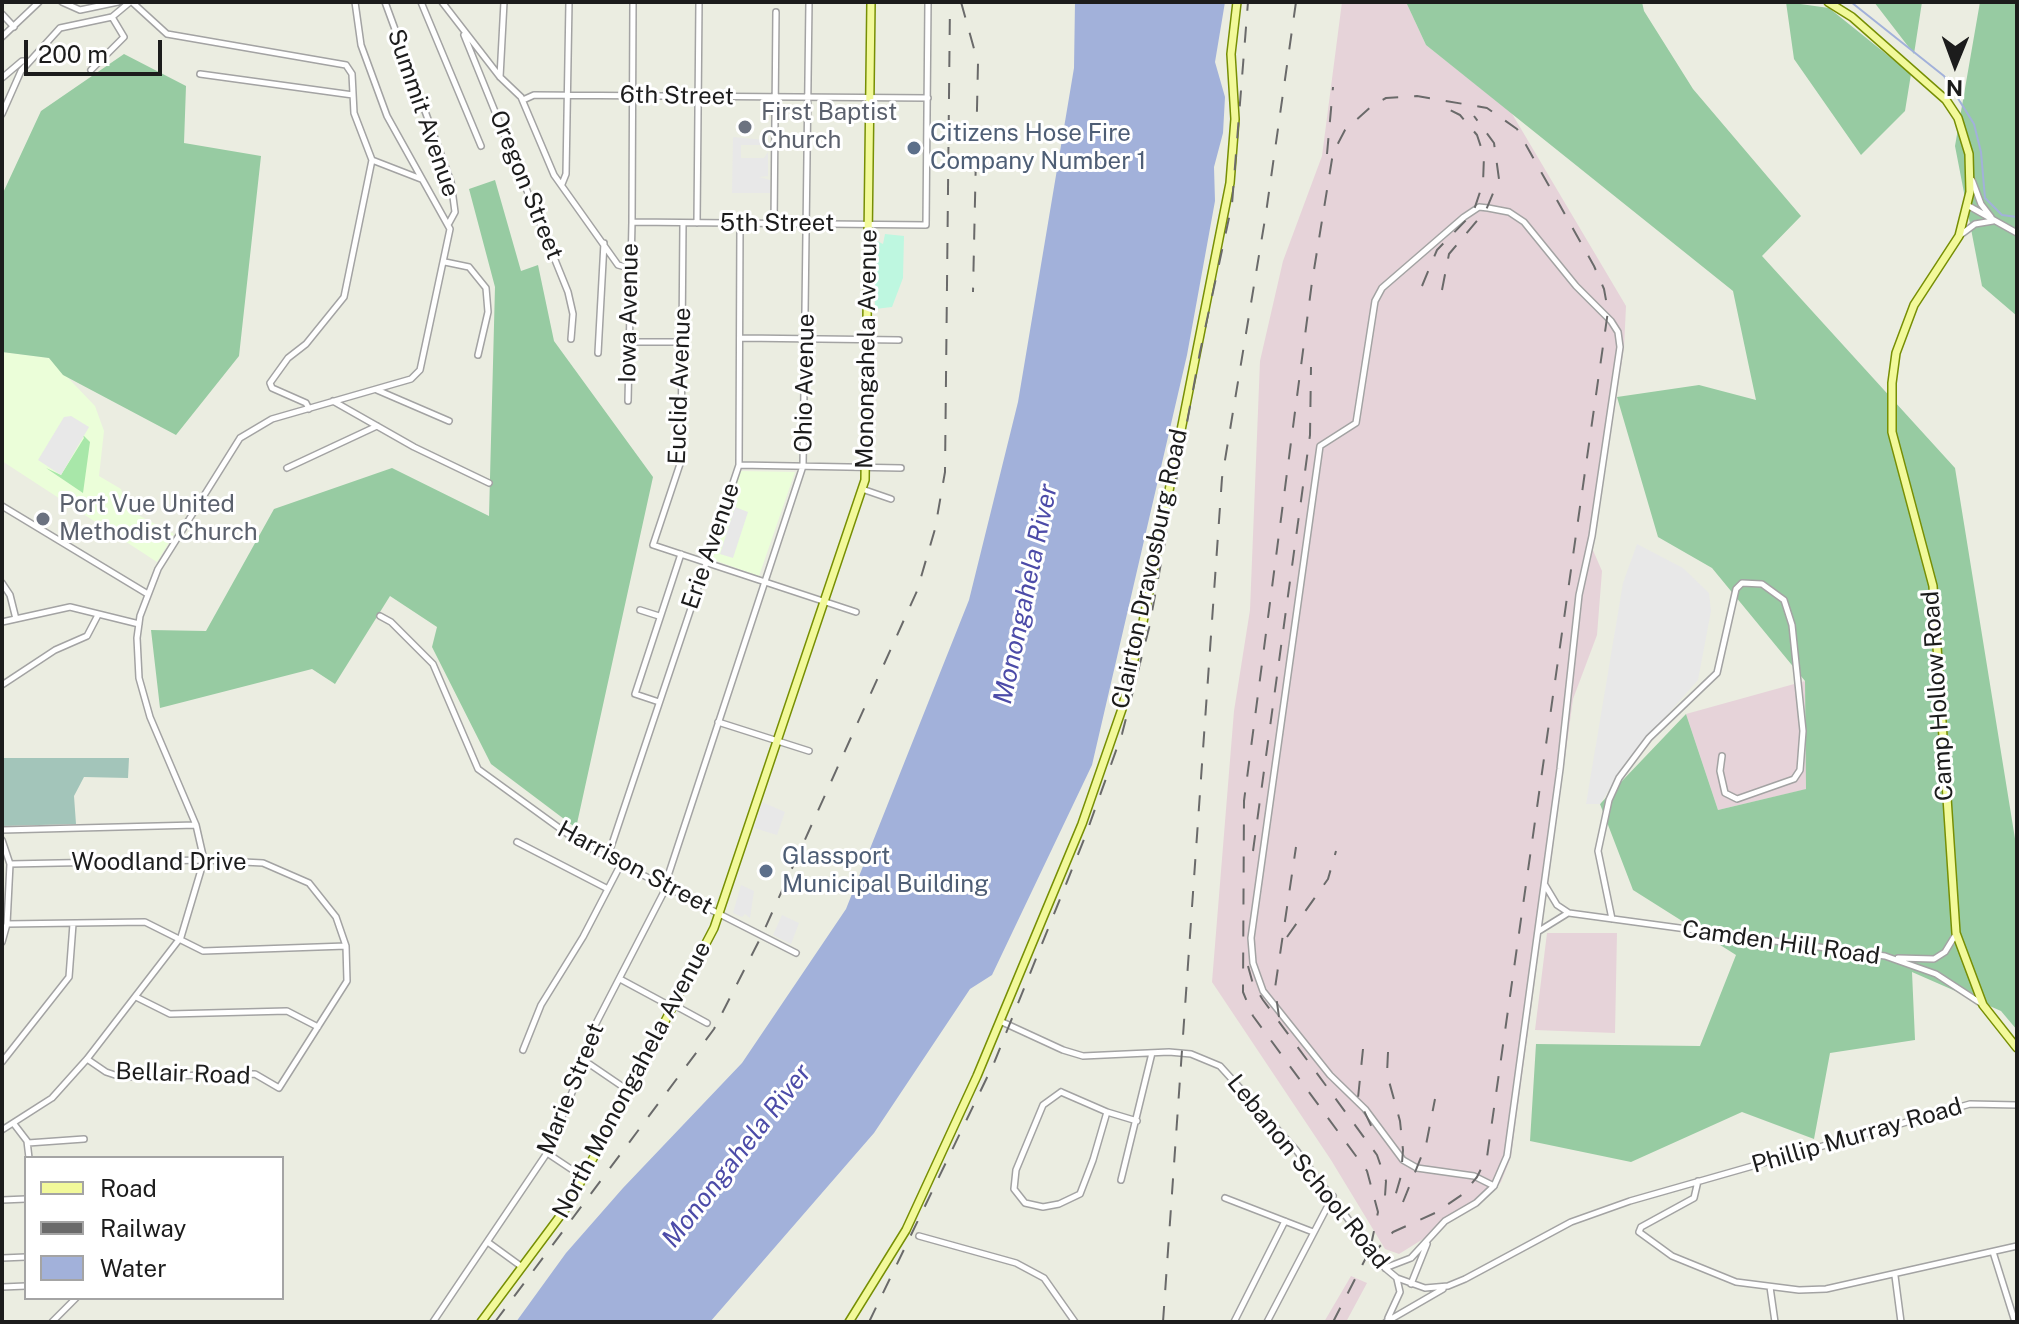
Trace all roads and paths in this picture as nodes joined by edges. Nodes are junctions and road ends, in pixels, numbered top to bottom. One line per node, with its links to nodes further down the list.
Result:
1 (39, 2): 21 (street)
2 (62, 2): 3 (street)
3 (118, 2)
4 (131, 2): 20 (street); 29 (street)
5 (355, 2): 42 (street)
6 (385, 2): 47 (street, Summit Avenue)
7 (421, 2): 39 (street)
8 (442, 2): 22 (street)
9 (504, 2): 27 (street)
10 (569, 2): 30 (street)
11 (633, 2): 31 (street, Iowa Avenue)
12 (699, 2): 32 (street)
13 (809, 2): 35 (street, Ohio Avenue)
14 (871, 2): 34 (main road, Monongahela Avenue)
15 (928, 2): 36 (street)
16 (1237, 2): 132 (main road, Clairton Dravosburg Road)
17 (1828, 2): 41 (main road, Camp Hollow Road)
18 (776, 12): 33 (street)
19 (2, 14): 21 (street)
20 (112, 17): 24 (street); 25 (street)
21 (14, 27): 23 (street)
22 (464, 34): 27 (street); 62 (street, Oregon Street)
23 (2, 37)
24 (28, 62): 28 (street); 38 (street)
25 (91, 70)
26 (200, 74): 29 (street)
27 (500, 77): 37 (street)
28 (2, 78)
29 (353, 95): 40 (street)
30 (568, 96): 31 (street, 6th Street); 37 (street, 6th Street); 43 (street)
31 (633, 96): 32 (street, 6th Street); 50 (street, Iowa Avenue)
32 (697, 97): 33 (street, 6th Street); 49 (street)
33 (775, 97): 35 (street, 6th Street); 52 (street)
34 (870, 97): 35 (street, 6th Street); 36 (street, 6th Street); 54 (main road, Monongahela Avenue)
35 (808, 98): 53 (street, Ohio Avenue)
36 (928, 98): 54 (street, 5th Street)
37 (523, 100): 43 (street)
38 (2, 114)
39 (481, 146)
40 (372, 160): 42 (street); 73 (street)
41 (1971, 178): 44 (main road, Camp Hollow Road); 45 (street)
42 (421, 179): 47 (street)
43 (561, 184): 55 (street)
44 (1967, 205): 45 (street); 57 (main road, Camp Hollow Road)
45 (1994, 220): 56 (street); 57 (street)
46 (599, 221): 55 (street)
47 (448, 223): 59 (street, Summit Avenue)
48 (683, 223): 49 (street, 5th Street); 50 (street, 5th Street); 67 (street, Euclid Avenue)
49 (697, 223): 51 (street, 5th Street)
50 (631, 224): 60 (street, Iowa Avenue)
51 (740, 224): 52 (street, 5th Street); 61 (street, Erie Avenue)
52 (774, 224): 53 (street, 5th Street)
53 (808, 224): 54 (street, 5th Street); 63 (street, Ohio Avenue)
54 (869, 225): 64 (main road, Monongahela Avenue)
55 (594, 229): 58 (street)
56 (2017, 233)
57 (1959, 236): 122 (main road, Camp Hollow Road)
58 (604, 243): 60 (street); 68 (street)
59 (445, 262): 69 (street); 70 (street, Summit Avenue)
60 (629, 268): 66 (street, Iowa Avenue)
61 (742, 338): 63 (street); 76 (street, Erie Avenue)
62 (571, 339)
63 (806, 339): 64 (street); 77 (street, Ohio Avenue)
64 (868, 340): 65 (street); 78 (main road, Monongahela Avenue)
65 (899, 340)
66 (628, 342): 67 (street); 72 (street, Iowa Avenue)
67 (682, 342): 85 (street, Euclid Avenue)
68 (598, 353)
69 (478, 355)
70 (376, 390): 71 (street); 74 (street)
71 (333, 401): 73 (street); 75 (street)
72 (628, 401)
73 (309, 409): 89 (street)
74 (449, 421)
75 (377, 426): 79 (street); 81 (street)
76 (739, 465): 77 (street); 86 (street, Erie Avenue)
77 (803, 466): 78 (street); 87 (street, Ohio Avenue)
78 (867, 467): 80 (street); 82 (main road, Monongahela Avenue)
79 (287, 468)
80 (901, 468)
81 (489, 483)
82 (862, 489): 83 (street); 90 (main road, Monongahela Avenue)
83 (891, 499)
84 (2, 506): 89 (street)
85 (681, 554): 86 (street); 95 (street)
86 (705, 562): 87 (street); 100 (street, Erie Avenue)
87 (765, 582): 90 (street); 101 (street, Ohio Avenue)
88 (2, 583): 96 (street)
89 (146, 593): 98 (street)
90 (824, 601): 92 (street); 102 (main road, Monongahela Avenue)
91 (640, 610): 95 (street)
92 (856, 612)
93 (98, 615): 96 (street); 98 (street); 99 (street)
94 (380, 616): 109 (street, Harrison Street)
95 (659, 616): 100 (street)
96 (16, 619): 97 (street)
97 (2, 622)
98 (139, 624): 105 (street)
99 (2, 685)
100 (659, 702): 109 (street, Erie Avenue)
101 (718, 722): 102 (street); 114 (street, Ohio Avenue)
102 (777, 741): 103 (street); 116 (main road, Monongahela Avenue)
103 (809, 751)
104 (1722, 756): 118 (street)
105 (196, 825): 106 (street); 110 (street)
106 (2, 830)
107 (2, 840): 112 (street)
108 (517, 842): 115 (street)
109 (608, 856): 111 (street, Harrison Street)
110 (204, 860): 112 (street, Woodland Drive); 123 (street); 125 (street, Woodland Drive)
111 (622, 862): 114 (street, Harrison Street); 115 (street)
112 (10, 864): 119 (street)
113 (1545, 885): 117 (street); 121 (street); 155 (street)
114 (666, 886): 116 (street, Harrison Street); 128 (street, Marie Street)
115 (608, 889): 136 (street)
116 (720, 913): 126 (street, Harrison Street); 131 (main road, North Monongahela Avenue)
117 (1569, 913): 118 (street, Camden Hill Road); 121 (street)
118 (1612, 919): 127 (street, Camden Hill Road)
119 (7, 924): 120 (street); 124 (street)
120 (73, 924): 123 (street); 140 (street)
121 (1539, 931): 155 (street)
122 (1956, 933): 127 (street); 130 (main road, Camp Hollow Road)
123 (181, 937): 125 (street); 129 (street)
124 (2, 942)
125 (346, 946): 134 (street, Woodland Drive)
126 (796, 953)
127 (1885, 956): 130 (street, Camden Hill Road)
128 (620, 979): 131 (street); 139 (street, Marie Street)
129 (136, 997): 134 (street); 138 (street)
130 (1983, 1005): 135 (main road, Camp Hollow Road)
131 (674, 1006): 133 (street); 142 (main road, North Monongahela Avenue)
132 (1000, 1021): 137 (street, Lebanon School Road); 183 (main road, Clairton Dravosburg Road)
133 (707, 1023)
134 (318, 1027): 141 (street, Woodland Drive)
135 (2017, 1048)
136 (523, 1050)
137 (1152, 1052): 145 (street); 156 (street, Lebanon School Road)
138 (87, 1059): 141 (street, Bellair Road); 146 (street)
139 (585, 1061): 142 (street); 150 (street, Marie Street)
140 (2, 1062)
141 (279, 1088)
142 (629, 1091): 152 (main road, North Monongahela Avenue)
143 (2017, 1105): 154 (street, Phillip Murray Road)
144 (1107, 1112): 144 (street); 145 (street)
145 (1137, 1121): 153 (street)
146 (14, 1124): 147 (street); 149 (street)
147 (2, 1130)
148 (84, 1139): 149 (street)
149 (28, 1143): 151 (street)
150 (547, 1153): 152 (street); 164 (street, Marie Street)
151 (29, 1156)
152 (584, 1177): 169 (main road, North Monongahela Avenue)
153 (1121, 1180)
154 (1698, 1181): 175 (street); 177 (street)
155 (1494, 1186): 163 (street)
156 (1333, 1196): 161 (street); 170 (street, Lebanon School Road)
157 (1225, 1198): 160 (street)
158 (24, 1199): 159 (street)
159 (2, 1200)
160 (1285, 1221): 161 (street); 185 (street)
161 (1314, 1232): 186 (street)
162 (919, 1236): 184 (street)
163 (1430, 1236): 170 (street); 173 (street)
164 (489, 1243): 169 (street); 181 (street, Marie Street)
165 (2017, 1246): 166 (street)
166 (1993, 1252): 171 (street); 189 (street)
167 (24, 1257): 168 (street)
168 (2, 1258)
169 (522, 1267): 182 (main road, North Monongahela Avenue)
170 (1385, 1268): 172 (street, Lebanon School Road)
171 (1895, 1276): 177 (street); 188 (street)
172 (1397, 1278): 173 (street, Lebanon School Road); 179 (street)
173 (1411, 1284): 175 (street, Lebanon School Road)
174 (24, 1286): 176 (street)
175 (1448, 1286): 179 (street)
176 (2, 1287)
177 (1770, 1287): 187 (street)
178 (74, 1300): 180 (street)
179 (1387, 1321)
180 (52, 1322)
181 (433, 1322)
182 (481, 1322)
183 (849, 1322)
184 (1075, 1322)
185 (1234, 1322)
186 (1267, 1322)
187 (1775, 1322)
188 (1901, 1322)
189 (2015, 1322)

